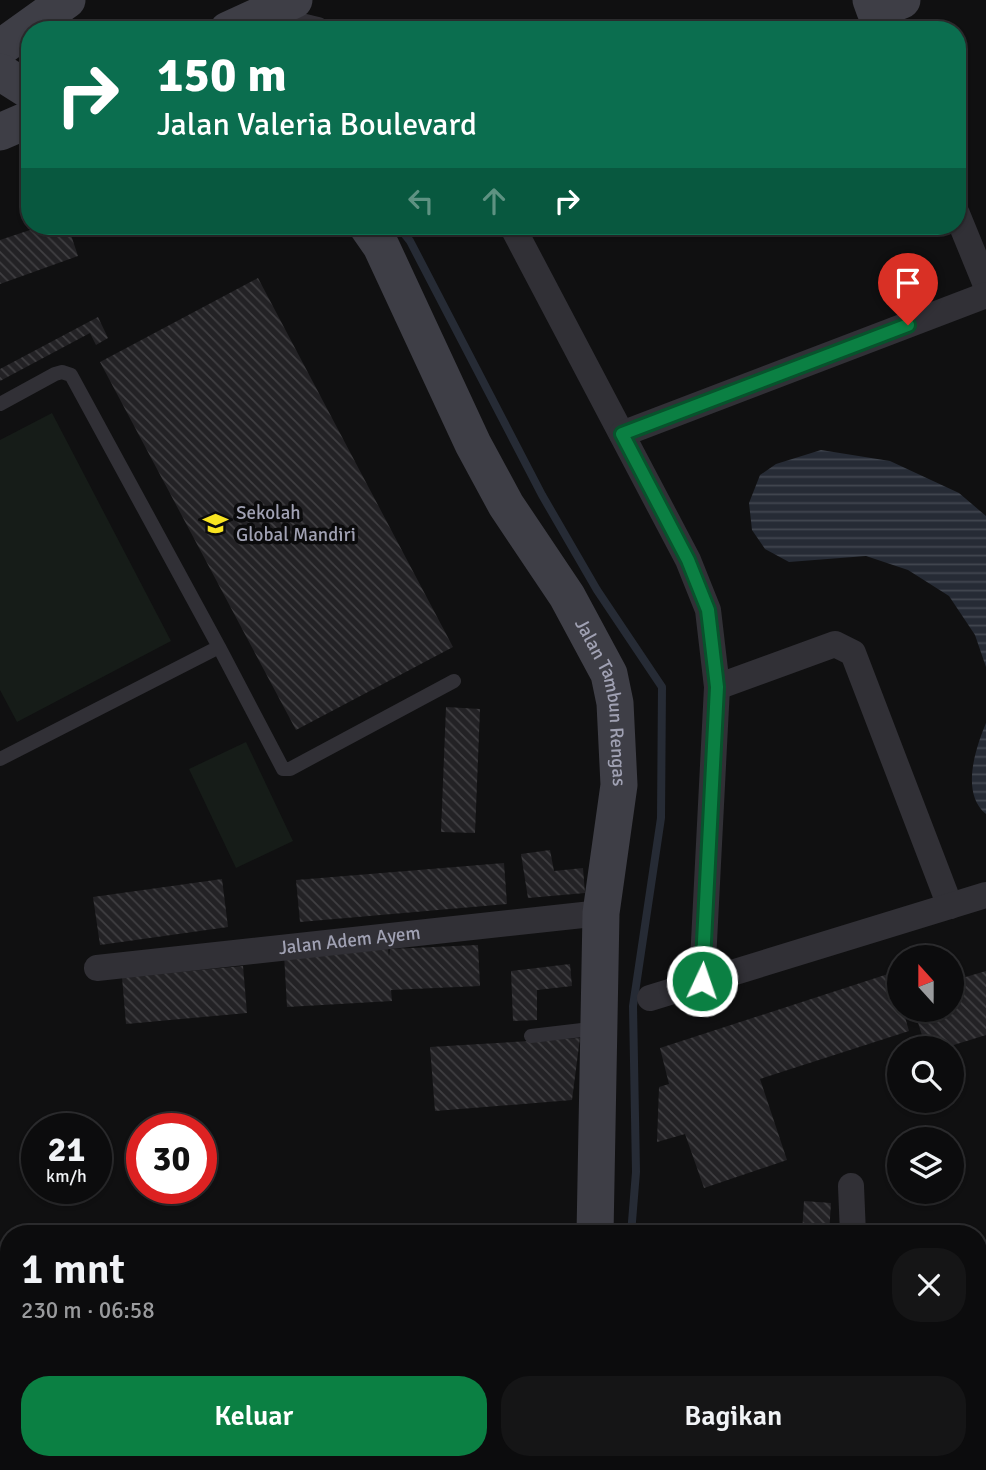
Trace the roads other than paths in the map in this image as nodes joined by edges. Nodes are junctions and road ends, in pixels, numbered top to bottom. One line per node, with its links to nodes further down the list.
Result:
1 (67, 0): 3 (street)
2 (294, 0): 4 (street)
3 (38, 21)
4 (248, 21)
5 (21, 33): 6 (street)
6 (0, 48)
7 (0, 72): 8 (street)
8 (21, 85)
9 (21, 123): 10 (street)
10 (0, 132)
11 (373, 235): 24 (street, Jalan Tambun Rengas)
12 (517, 235): 17 (street)
13 (966, 235): 14 (street)
14 (986, 285)
15 (986, 295): 17 (street)
16 (0, 404): 18 (lane)
17 (622, 434): 20 (street)
18 (219, 647): 19 (lane); 21 (lane)
19 (454, 681)
20 (717, 687): 23 (street); 26 (street)
21 (0, 759)
22 (986, 895): 23 (street)
23 (950, 906): 26 (street)
24 (601, 913): 25 (street, Jalan Adem Ayem); 28 (street, Jalan Tambun Rengas)
25 (97, 968)
26 (702, 981): 27 (street)
27 (650, 998)
28 (601, 1028): 29 (lane); 31 (street, Jalan Tambun Rengas)
29 (531, 1036)
30 (851, 1186): 32 (street)
31 (595, 1225)
32 (853, 1225)

